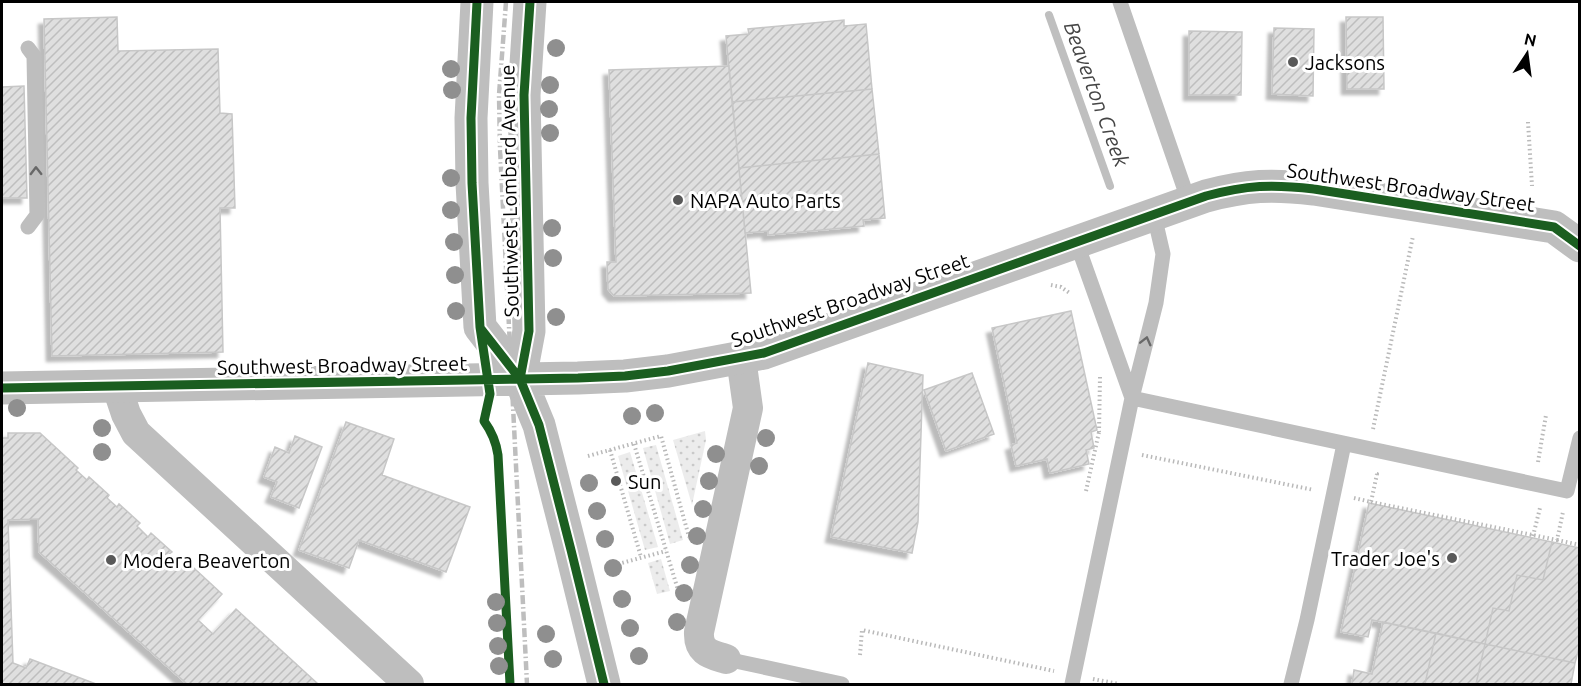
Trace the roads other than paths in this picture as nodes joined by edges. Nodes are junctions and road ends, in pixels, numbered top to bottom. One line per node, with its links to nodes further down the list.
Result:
1 (477, 2): 12 (street, Southwest Lombard Avenue)
2 (530, 2): 12 (street, Southwest Lombard Avenue)
3 (1120, 2): 5 (lane)
4 (28, 48): 8 (lane, one-way to 4)
5 (1189, 202): 6 (street, Southwest Broadway Street); 7 (street, Southwest Broadway Street)
6 (1154, 215): 9 (street, Southwest Broadway Street); 15 (lane, one-way to 6)
7 (1567, 222): 10 (street, Southwest Broadway Street)
8 (28, 227)
9 (1076, 242): 11 (street, Southwest Broadway Street); 15 (lane)
10 (1580, 246)
11 (741, 358): 12 (street, Southwest Broadway Street); 18 (street)
12 (520, 379): 13 (street, Southwest Broadway Street); 21 (street, Southwest Lombard Avenue)
13 (117, 387): 14 (street, Southwest Broadway Street); 20 (street)
14 (2, 388)
15 (1132, 398): 17 (lane); 19 (lane)
16 (1580, 438): 17 (lane)
17 (1344, 444): 23 (lane)
18 (726, 659): 22 (lane)
19 (1073, 680)
20 (409, 684)
21 (604, 684)
22 (842, 684)
23 (1291, 684)

